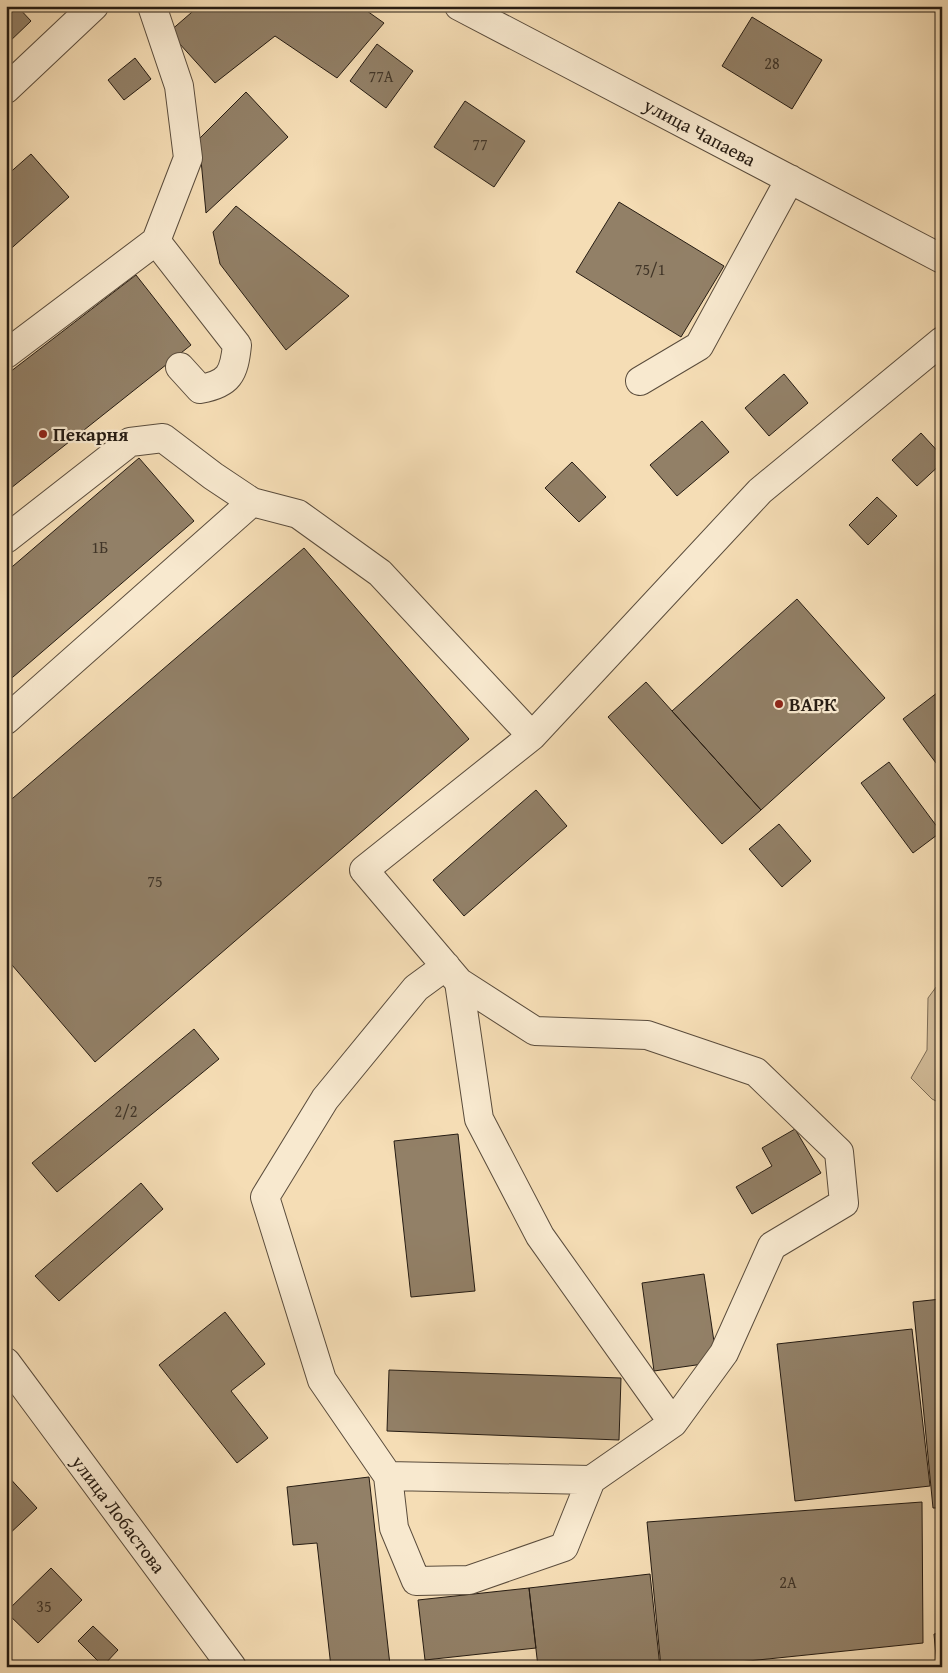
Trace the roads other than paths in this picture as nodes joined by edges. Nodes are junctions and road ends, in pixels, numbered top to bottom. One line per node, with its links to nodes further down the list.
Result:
1 (94, 6): 4 (street)
2 (152, 6): 6 (street)
3 (459, 6): 5 (street, улица Чапаева)
4 (6, 89)
5 (790, 179): 7 (street, улица Чапаева); 11 (street)
6 (156, 241): 9 (street); 10 (street)
7 (942, 259)
8 (942, 341): 15 (street)
9 (6, 354)
10 (180, 367)
11 (640, 381)
12 (252, 502): 13 (street); 14 (street); 15 (street)
13 (6, 539)
14 (6, 720)
15 (532, 736): 16 (street)
16 (453, 974): 18 (street); 18 (street); 19 (street)
17 (6, 1362): 21 (street, улица Лобастова)
18 (673, 1423): 20 (street)
19 (388, 1476): 20 (street); 20 (street)
20 (591, 1480)
21 (232, 1667)

